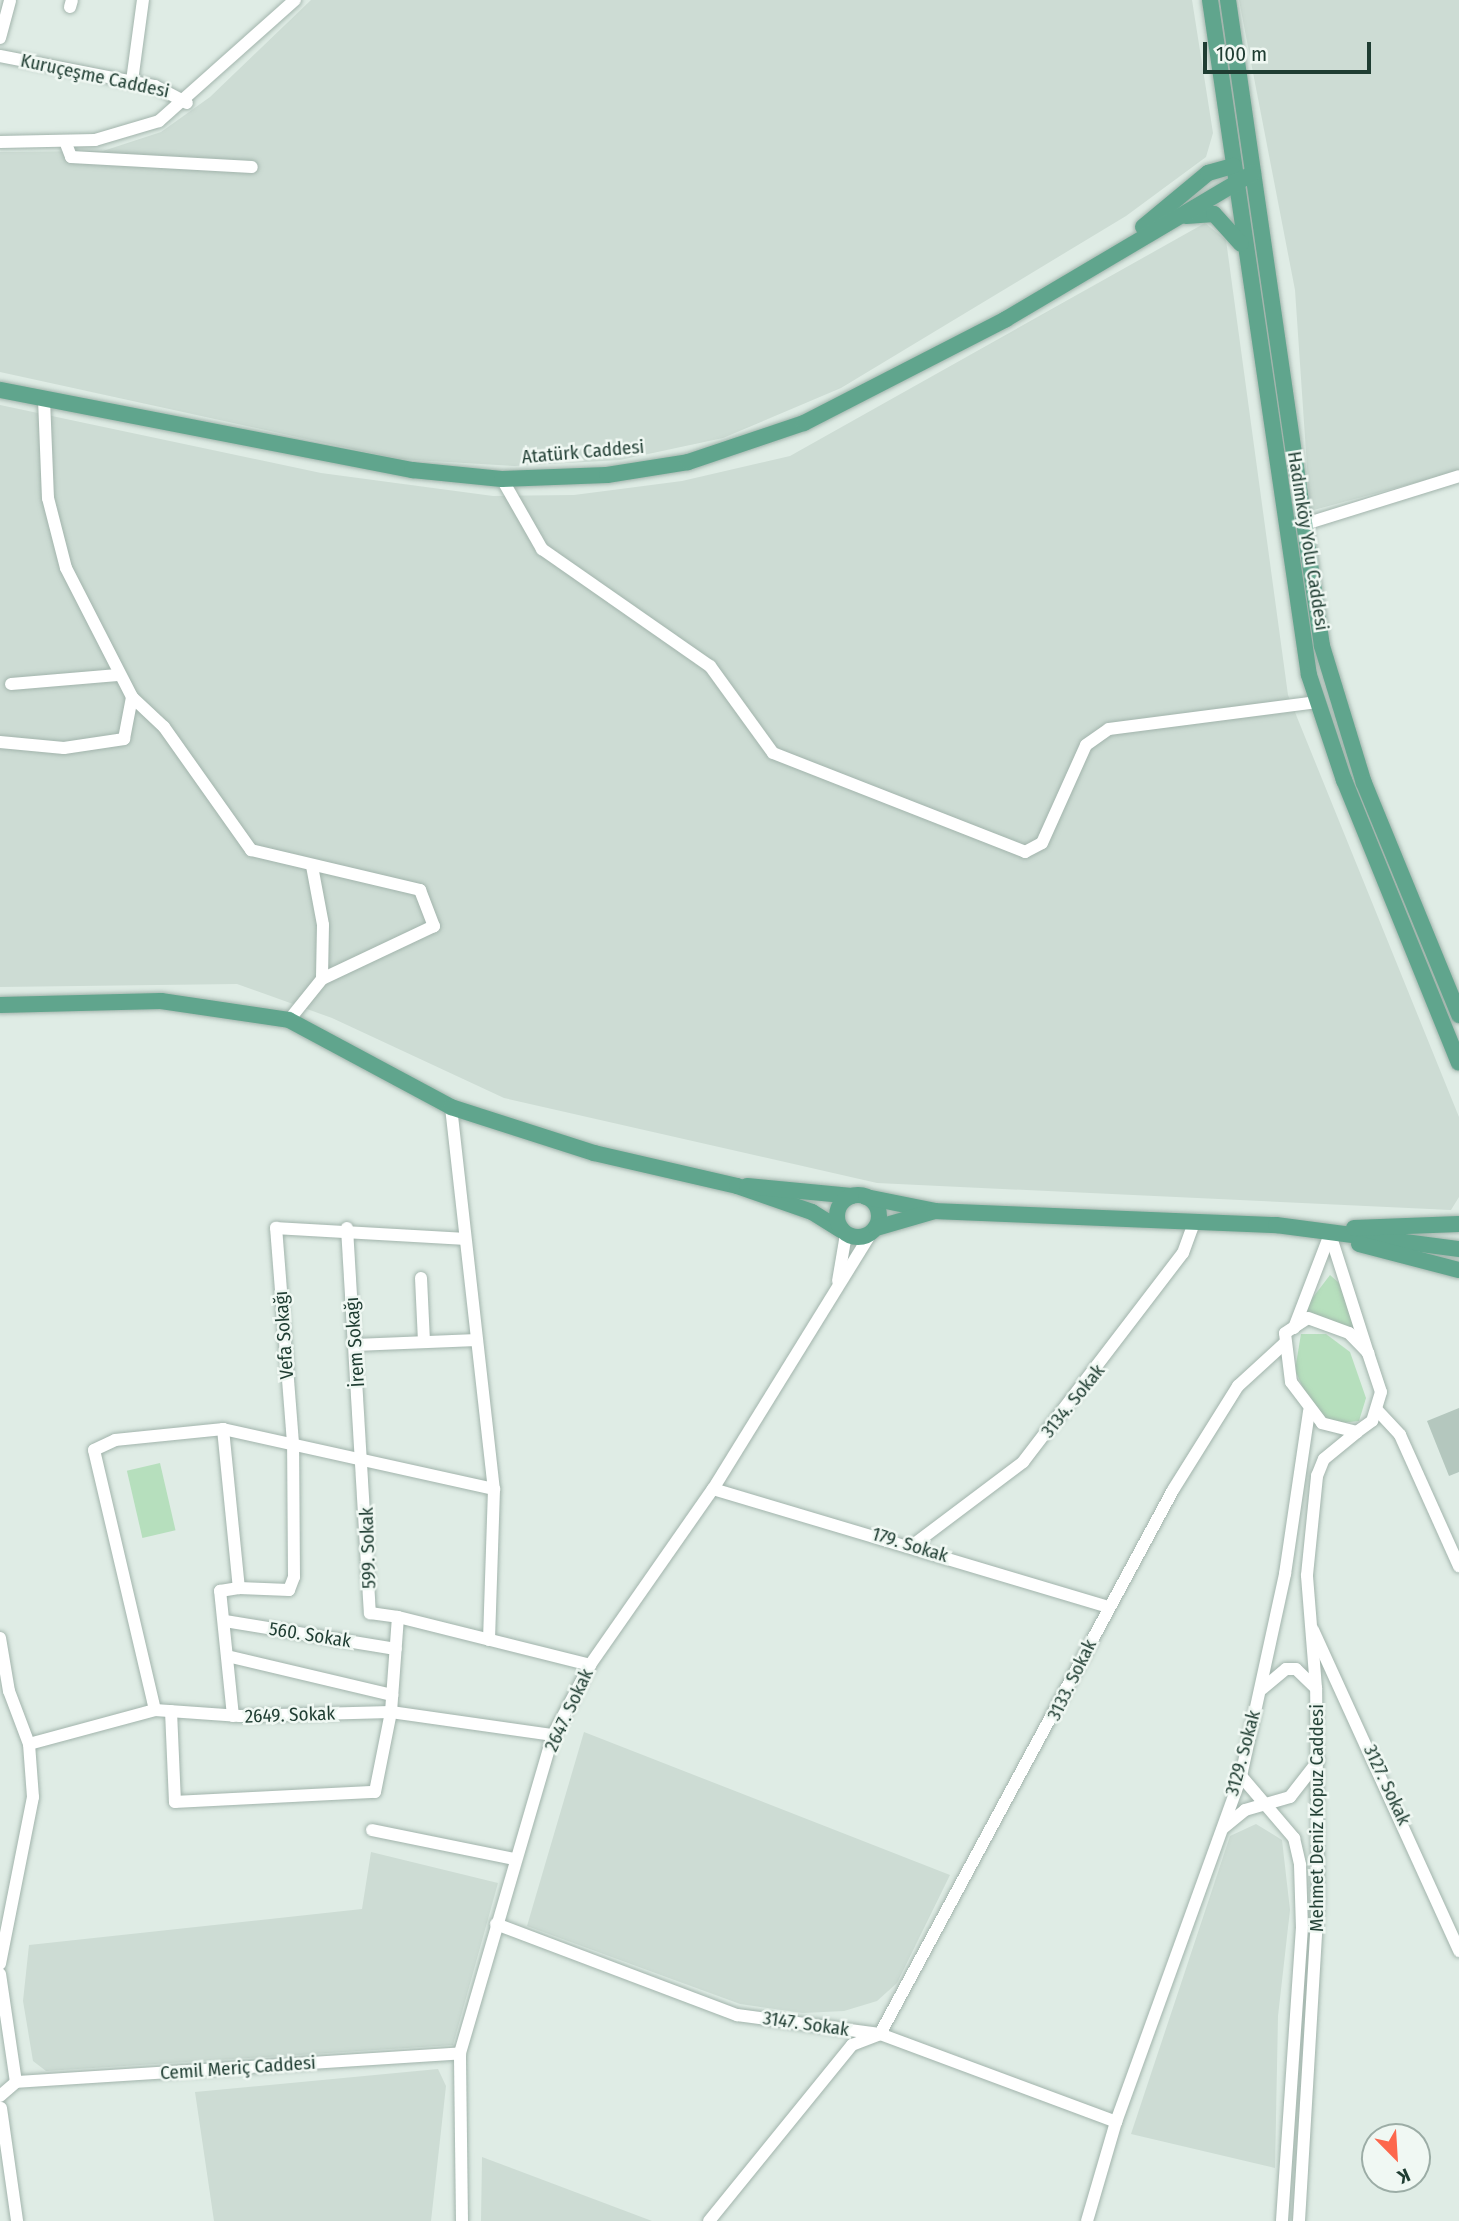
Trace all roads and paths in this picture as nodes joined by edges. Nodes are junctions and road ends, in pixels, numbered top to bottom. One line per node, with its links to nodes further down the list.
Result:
1 (10, 0): 6 (street)
2 (143, 0): 8 (street)
3 (295, 0): 9 (street)
4 (1210, 0): 12 (main road, Hadımköy Yolu Caddesi)
5 (1228, 0): 14 (main road, Hadımköy Yolu Caddesi)
6 (0, 38)
7 (0, 56): 8 (street, Kuruçeşme Caddesi)
8 (132, 81): 9 (street, Kuruçeşme Caddesi)
9 (187, 103): 10 (street)
10 (65, 141): 11 (street); 13 (street)
11 (0, 142)
12 (1233, 166): 14 (main road, Hadımköy Yolu Caddesi); 15 (main road)
13 (252, 167)
14 (1244, 178): 15 (main road); 16 (main road, Hadımköy Yolu Caddesi); 21 (main road, Hadımköy Yolu Caddesi)
15 (1124, 246): 16 (main road); 20 (main road, Atatürk Caddesi)
16 (1245, 253): 25 (main road, Hadımköy Yolu Caddesi)
17 (0, 390): 18 (main road, Atatürk Caddesi)
18 (44, 399): 20 (main road, Atatürk Caddesi); 22 (street)
19 (1459, 476): 21 (street)
20 (502, 479): 25 (street)
21 (1302, 525): 30 (main road, Hadımköy Yolu Caddesi)
22 (118, 675): 23 (street); 24 (street)
23 (11, 684)
24 (132, 697): 26 (street); 27 (street)
25 (1317, 702): 32 (main road, Hadımköy Yolu Caddesi)
26 (0, 742)
27 (312, 866): 28 (street); 28 (street)
28 (322, 979): 31 (street)
29 (0, 1005): 31 (main road)
30 (1459, 1016)
31 (289, 1020): 33 (main road)
32 (1459, 1063)
33 (451, 1107): 34 (main road); 43 (street)
34 (737, 1186): 35 (main road); 41 (main road)
35 (859, 1196): 36 (main road); 40 (main road); 41 (main road)
36 (934, 1211): 37 (main road); 40 (main road)
37 (1194, 1222): 42 (main road); 62 (street, 3134. Sokak)
38 (1459, 1224): 42 (main road)
39 (347, 1228): 43 (street); 52 (street, İrem Sokağı); 58 (street, Vefa Sokağı)
40 (873, 1230): 41 (main road); 47 (street, 2647. Sokak)
41 (843, 1232): 47 (street)
42 (1330, 1234): 44 (main road); 45 (main road); 48 (street); 53 (street)
43 (465, 1239): 49 (street)
44 (1459, 1249)
45 (1459, 1270)
46 (421, 1278): 50 (street)
47 (838, 1281): 61 (street, 2647. Sokak)
48 (1294, 1328): 51 (street); 53 (street)
49 (477, 1340): 50 (street); 60 (street)
50 (424, 1342): 52 (street)
51 (1285, 1343): 55 (street); 65 (street, 3133. Sokak)
52 (355, 1345): 59 (street, İrem Sokağı)
53 (1368, 1353): 54 (street)
54 (1377, 1410): 57 (street); 63 (street)
55 (1309, 1411): 57 (street); 75 (street, 3129. Sokak)
56 (223, 1429): 58 (street); 64 (street); 77 (street)
57 (1357, 1432): 67 (street, Mehmet Deniz Kopuz Caddesi)
58 (293, 1443): 59 (street); 64 (street, Vefa Sokağı)
59 (364, 1456): 60 (street); 66 (street, 599. Sokak)
60 (494, 1489): 70 (street)
61 (713, 1489): 62 (street, 179. Sokak); 73 (street, 2647. Sokak)
62 (913, 1545): 65 (street, 179. Sokak)
63 (1459, 1566)
64 (239, 1588): 68 (street)
65 (1106, 1606): 93 (street, 3133. Sokak)
66 (398, 1617): 70 (street); 71 (street)
67 (1309, 1620): 74 (street, Mehmet Deniz Kopuz Caddesi); 90 (street, 3127. Sokak)
68 (225, 1621): 71 (street, 560. Sokak); 72 (street)
69 (0, 1638): 82 (street)
70 (489, 1640): 73 (street)
71 (396, 1649): 76 (street)
72 (227, 1656): 76 (street); 80 (street)
73 (590, 1665): 81 (street, 2647. Sokak)
74 (1316, 1688): 75 (street); 83 (street, Mehmet Deniz Kopuz Caddesi)
75 (1260, 1692): 84 (street, 3129. Sokak)
76 (392, 1695): 79 (street)
77 (155, 1710): 78 (street, 2649. Sokak); 82 (street, 2649. Sokak)
78 (171, 1712): 79 (street); 80 (street, 2649. Sokak)
79 (391, 1712): 80 (street, 2649. Sokak); 81 (street, 2649. Sokak)
80 (233, 1716)
81 (553, 1735): 88 (street, 2647. Sokak)
82 (29, 1744): 91 (street)
83 (1318, 1761): 85 (street); 103 (street, Mehmet Deniz Kopuz Caddesi)
84 (1241, 1776): 85 (street); 87 (street, 3129. Sokak)
85 (1265, 1803): 87 (street); 102 (street)
86 (372, 1830): 88 (street)
87 (1211, 1852): 97 (street, 3129. Sokak)
88 (515, 1858): 89 (street, 2647. Sokak)
89 (496, 1924): 93 (street, 3147. Sokak); 94 (street, 2647. Sokak)
90 (1459, 1951)
91 (0, 1964)
92 (0, 1974): 95 (street)
93 (880, 2034): 97 (street, 3147. Sokak); 100 (street)
94 (460, 2053): 95 (street, Cemil Meriç Caddesi); 99 (street, 2647. Sokak)
95 (16, 2082): 96 (street)
96 (0, 2104): 98 (street)
97 (1116, 2122): 101 (street, 3129. Sokak)
98 (17, 2221)
99 (462, 2221)
100 (709, 2221)
101 (1087, 2221)
102 (1282, 2221)
103 (1299, 2221)

